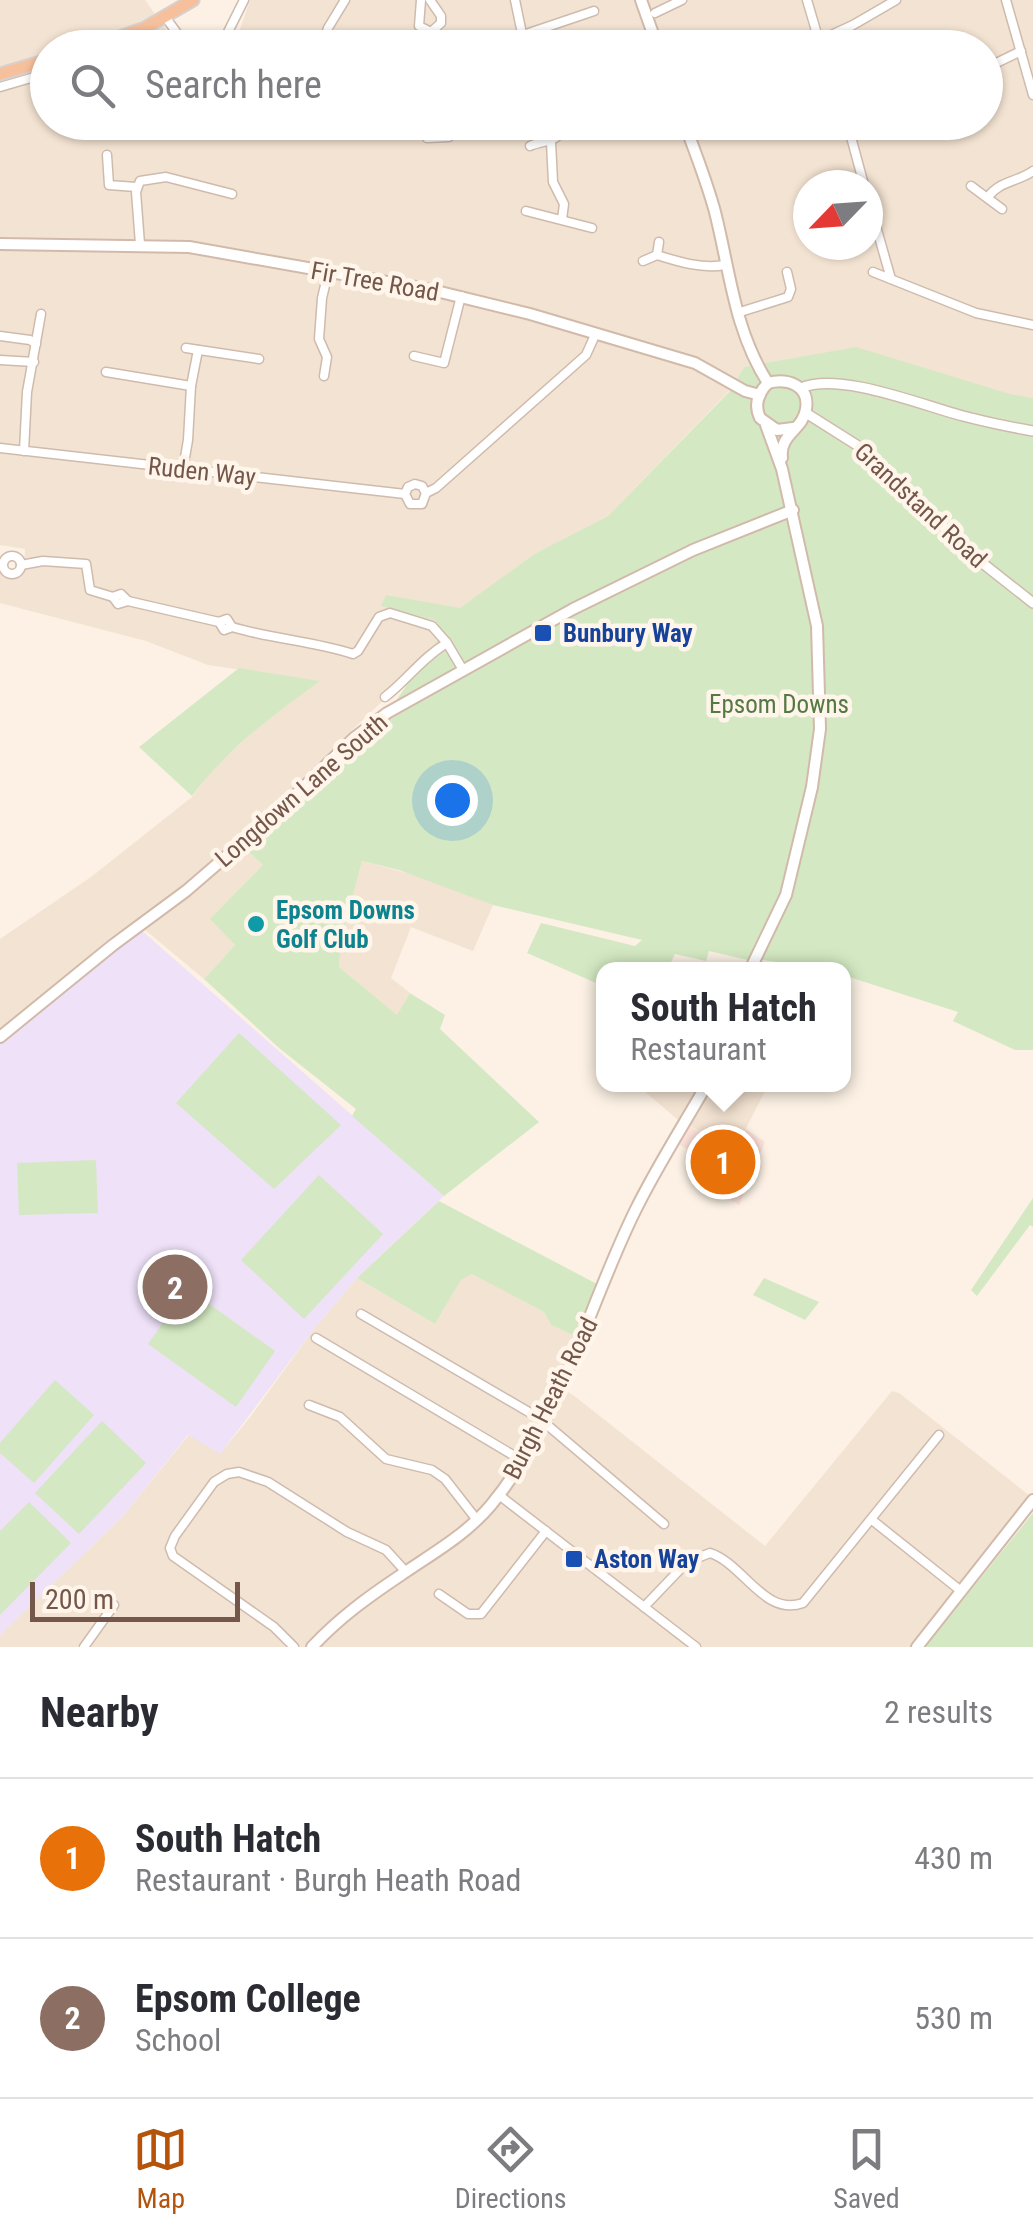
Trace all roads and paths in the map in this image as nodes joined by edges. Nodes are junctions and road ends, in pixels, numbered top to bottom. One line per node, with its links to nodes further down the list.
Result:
1 (193, 0): 14 (highway)
2 (244, 0): 17 (street)
3 (345, 0): 18 (street)
4 (420, 0): 19 (street)
5 (430, 0): 20 (street)
6 (515, 0): 21 (street)
7 (641, 0): 23 (main road)
8 (682, 0): 13 (street)
9 (807, 0): 24 (street)
10 (896, 0): 25 (street)
11 (1006, 0): 26 (street)
12 (594, 12): 22 (street)
13 (655, 12)
14 (166, 18): 15 (highway); 16 (street)
15 (135, 30)
16 (175, 30)
17 (229, 30)
18 (327, 30)
19 (427, 30)
20 (433, 30)
21 (522, 30)
22 (538, 30)
23 (652, 30)
24 (818, 30)
25 (846, 30)
26 (1021, 51): 27 (street); 32 (street)
27 (1003, 60)
28 (30, 65): 29 (highway)
29 (0, 74)
30 (30, 79): 31 (street)
31 (0, 88)
32 (1033, 95)
33 (690, 140): 54 (main road)
34 (852, 140): 38 (street)
35 (551, 142): 36 (street); 46 (street)
36 (530, 146)
37 (107, 156): 41 (street)
38 (860, 170)
39 (1033, 171): 43 (street)
40 (971, 186): 43 (street)
41 (136, 187): 42 (street); 50 (street)
42 (232, 194)
43 (988, 196): 44 (street)
44 (1002, 209)
45 (526, 211): 46 (street)
46 (562, 220): 47 (street)
47 (592, 228)
48 (658, 242): 52 (street)
49 (0, 244): 50 (main road, Fir Tree Road)
50 (140, 244): 57 (main road, Fir Tree Road)
51 (883, 251): 58 (street)
52 (657, 255): 53 (street); 54 (street)
53 (642, 261)
54 (725, 265): 60 (main road)
55 (787, 272): 60 (street)
56 (873, 272): 58 (street)
57 (328, 273): 59 (main road, Fir Tree Road); 65 (street)
58 (891, 279): 62 (street)
59 (461, 296): 63 (main road, Fir Tree Road); 70 (street)
60 (736, 313): 76 (main road)
61 (41, 314): 67 (street)
62 (1033, 325)
63 (596, 333): 78 (main road, Fir Tree Road); 90 (street)
64 (0, 336): 67 (street)
65 (319, 339): 66 (street); 75 (street)
66 (307, 341)
67 (36, 344): 73 (street)
68 (186, 348): 69 (street)
69 (198, 350): 71 (street); 77 (street)
70 (414, 356)
71 (259, 358)
72 (0, 360): 73 (street)
73 (34, 362): 87 (street)
74 (106, 372): 77 (street)
75 (324, 376)
76 (768, 384): 79 (main road); 80 (main road)
77 (191, 386): 88 (street)
78 (736, 386): 80 (main road, Fir Tree Road); 81 (main road, Fir Tree Road)
79 (801, 388): 82 (main road); 85 (street)
80 (760, 395): 81 (main road)
81 (757, 411): 83 (main road)
82 (806, 413): 84 (main road); 94 (street, Grandstand Road)
83 (766, 426): 84 (main road); 89 (main road)
84 (792, 428): 89 (main road)
85 (1033, 431)
86 (0, 448): 87 (street, Ruden Way)
87 (24, 451): 88 (street, Ruden Way)
88 (183, 469): 91 (street, Ruden Way)
89 (782, 469): 92 (main road)
90 (426, 493): 91 (street, Ruden Way); 91 (street, Ruden Way)
91 (405, 494)
92 (792, 510): 96 (main road, Longdown Lane South); 98 (main road)
93 (2, 570): 95 (street)
94 (1033, 603)
95 (447, 642): 96 (street); 97 (street)
96 (463, 670): 99 (main road, Longdown Lane South)
97 (385, 697)
98 (754, 962)
99 (0, 1038)
100 (702, 1092): 104 (main road, Burgh Heath Road)
101 (361, 1314): 104 (street)
102 (316, 1338): 106 (street)
103 (310, 1404): 109 (street)
104 (542, 1422): 106 (main road, Burgh Heath Road); 111 (street)
105 (939, 1435): 110 (street)
106 (523, 1461): 107 (main road, Burgh Heath Road)
107 (500, 1495): 109 (main road, Burgh Heath Road); 112 (street)
108 (1033, 1500): 114 (main road)
109 (477, 1520): 113 (main road, Burgh Heath Road)
110 (872, 1520): 114 (street); 117 (street)
111 (664, 1524)
112 (546, 1532): 117 (street); 118 (street)
113 (406, 1572): 121 (street); 122 (main road, Burgh Heath Road)
114 (961, 1591): 124 (main road)
115 (439, 1594): 118 (street)
116 (114, 1605): 120 (street)
117 (644, 1606): 123 (street)
118 (476, 1616): 119 (street)
119 (481, 1630)
120 (84, 1647)
121 (294, 1647)
122 (312, 1647)
123 (696, 1647)
124 (917, 1647)

